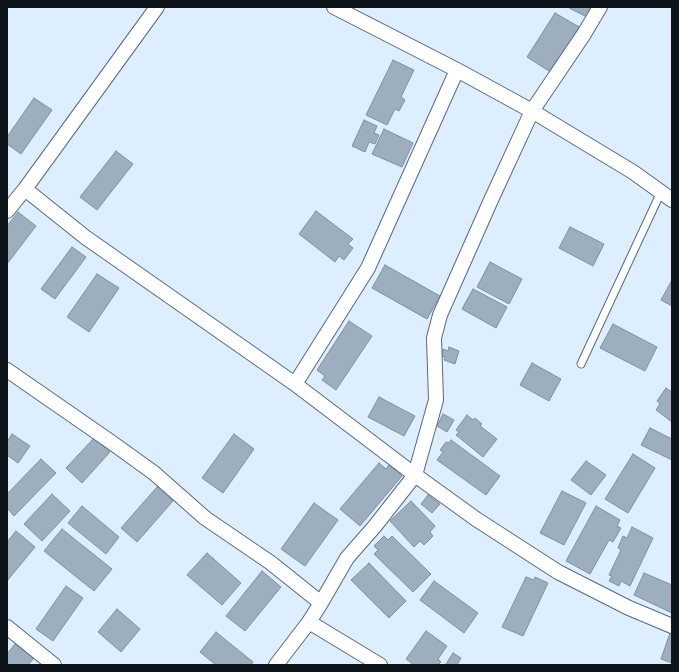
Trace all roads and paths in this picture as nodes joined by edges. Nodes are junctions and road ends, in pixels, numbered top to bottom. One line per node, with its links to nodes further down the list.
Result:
1 (157, 7): 6 (street)
2 (334, 7): 4 (street)
3 (600, 7): 5 (street)
4 (457, 70): 5 (street); 11 (street)
5 (532, 111): 7 (street); 12 (street)
6 (25, 189): 8 (street); 11 (street)
7 (667, 196): 9 (lane)
8 (7, 211)
9 (581, 364)
10 (7, 370): 13 (street)
11 (295, 384): 12 (street)
12 (415, 475): 13 (street); 15 (street)
13 (321, 603): 14 (street)
14 (309, 622): 18 (street); 19 (street)
15 (672, 626)
16 (7, 627): 17 (street)
17 (54, 665)
18 (276, 665)
19 (380, 665)

